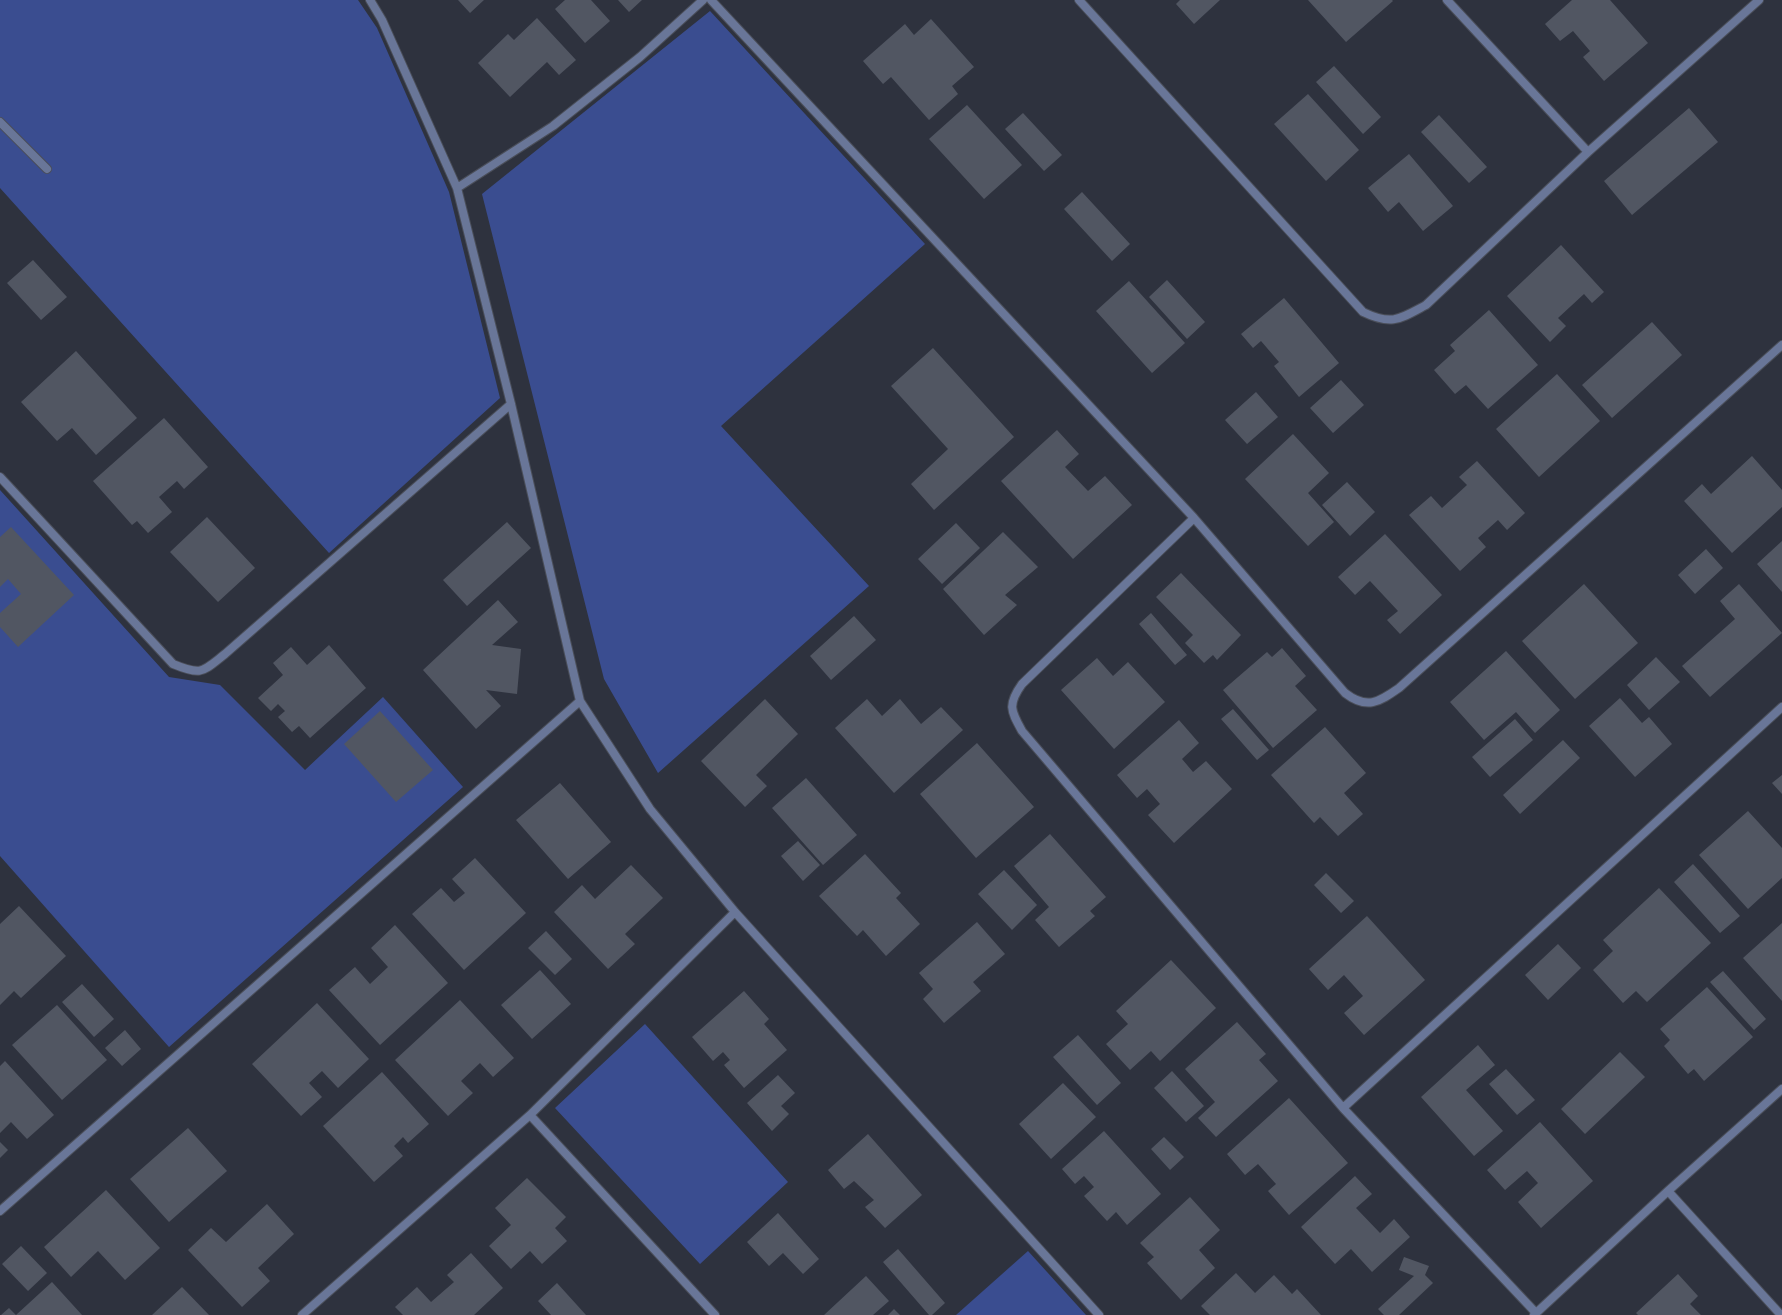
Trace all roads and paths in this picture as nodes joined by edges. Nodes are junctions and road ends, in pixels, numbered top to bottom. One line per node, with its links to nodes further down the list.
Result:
1 (370, 0): 10 (street)
2 (703, 0): 10 (street)
3 (711, 0): 14 (street)
4 (1079, 0): 8 (street)
5 (1447, 0): 8 (street)
6 (1759, 0): 8 (street)
7 (0, 122): 9 (street)
8 (1588, 152)
9 (47, 170)
10 (457, 188): 12 (street)
11 (1782, 345): 14 (street)
12 (511, 404): 13 (street); 15 (street)
13 (0, 477)
14 (1194, 518): 19 (street)
15 (580, 701): 17 (street); 22 (street)
16 (1782, 708): 19 (street)
17 (735, 912): 20 (street); 27 (street)
18 (1782, 1089): 21 (street)
19 (1343, 1108): 24 (street)
20 (530, 1115): 23 (street); 25 (street)
21 (1668, 1191): 24 (street); 28 (street)
22 (0, 1211)
23 (712, 1312): 26 (street)
24 (1535, 1314)
25 (302, 1315)
26 (703, 1315)
27 (1099, 1315)
28 (1782, 1315)

